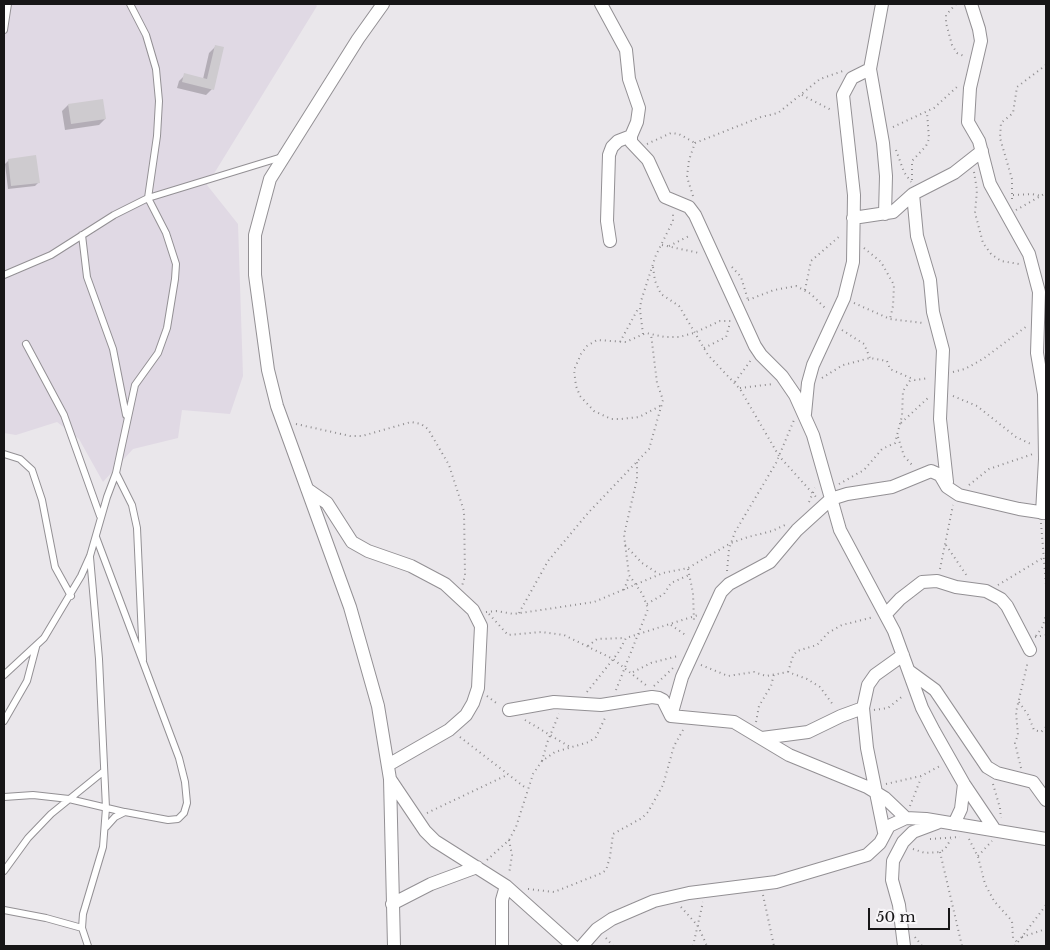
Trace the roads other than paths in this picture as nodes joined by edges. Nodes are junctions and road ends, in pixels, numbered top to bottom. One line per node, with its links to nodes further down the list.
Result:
1 (9, 4): 7 (lane)
2 (130, 4): 13 (lane)
3 (383, 4): 11 (street)
4 (601, 4): 9 (street)
5 (882, 4): 8 (street)
6 (971, 4): 10 (street)
7 (4, 30)
8 (866, 70): 14 (street); 15 (street)
9 (631, 136): 17 (street); 20 (street)
10 (979, 153): 12 (street); 29 (street)
11 (282, 157): 13 (lane); 26 (street)
12 (913, 194): 14 (street); 22 (street)
13 (148, 198): 16 (lane); 21 (lane)
14 (885, 214): 15 (street)
15 (853, 218): 20 (street)
16 (82, 235): 18 (lane); 21 (lane)
17 (610, 241)
18 (4, 275)
19 (26, 344): 30 (lane)
20 (803, 410): 28 (street)
21 (127, 418): 25 (lane)
22 (943, 452): 24 (street); 27 (street)
23 (4, 454): 33 (lane)
24 (925, 472): 27 (street); 28 (street)
25 (116, 473): 30 (lane); 38 (lane)
26 (307, 489): 46 (street); 46 (street)
27 (953, 492): 29 (street)
28 (829, 501): 34 (street); 43 (street)
29 (1044, 513)
30 (101, 517): 31 (lane)
31 (96, 537): 32 (lane); 38 (lane)
32 (90, 556): 33 (lane); 47 (lane)
33 (71, 596): 35 (lane)
34 (886, 614): 36 (street); 37 (street)
35 (36, 647): 40 (lane); 44 (lane)
36 (1030, 650)
37 (903, 656): 39 (street); 41 (street)
38 (143, 663): 55 (lane)
39 (909, 671): 49 (street); 53 (street)
40 (4, 675)
41 (863, 708): 45 (street); 50 (street)
42 (509, 710): 43 (street)
43 (670, 716): 45 (street)
44 (4, 721)
45 (757, 734): 50 (street)
46 (388, 765): 48 (street)
47 (104, 771): 52 (lane); 54 (lane)
48 (390, 779): 62 (street); 65 (street)
49 (964, 784): 57 (street); 59 (street)
50 (875, 788): 56 (street); 60 (street)
51 (4, 797): 52 (lane)
52 (70, 799): 54 (lane); 63 (lane)
53 (1046, 800)
54 (106, 808): 55 (lane); 58 (lane)
55 (125, 812): 58 (lane)
56 (905, 817): 57 (street); 60 (street)
57 (948, 823): 59 (street); 73 (street)
58 (106, 827): 67 (lane)
59 (996, 830): 61 (street)
60 (884, 832): 72 (street)
61 (1046, 839)
62 (477, 867): 64 (street); 65 (street)
63 (4, 871)
64 (506, 886): 70 (street); 71 (street)
65 (392, 904): 69 (street)
66 (4, 910): 67 (lane)
67 (82, 928): 68 (lane)
68 (88, 946)
69 (394, 946)
70 (502, 946)
71 (573, 946)
72 (582, 946)
73 (904, 946)

